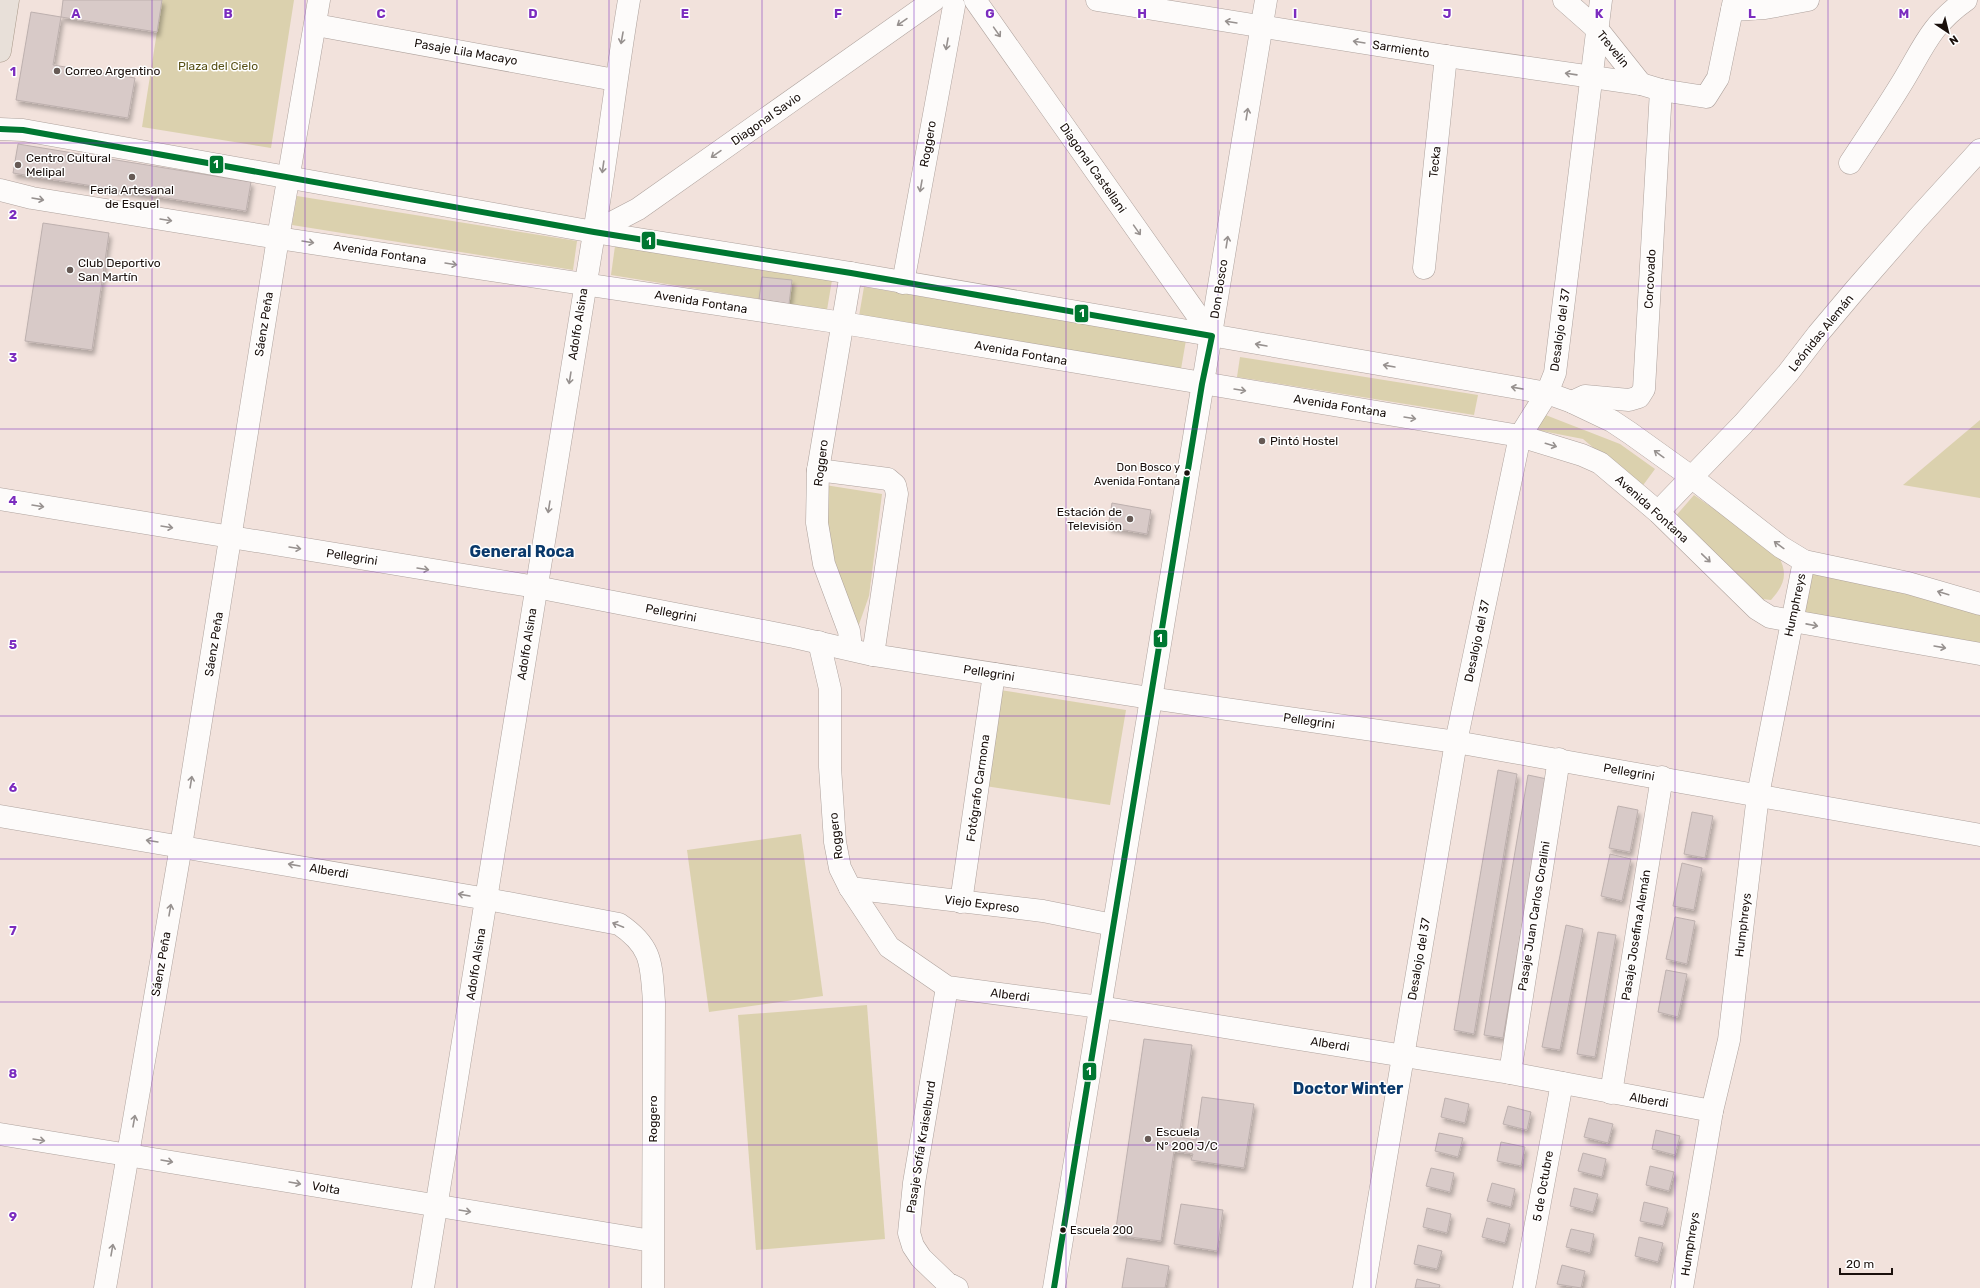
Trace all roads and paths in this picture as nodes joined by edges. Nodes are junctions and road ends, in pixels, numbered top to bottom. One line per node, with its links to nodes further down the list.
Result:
1 (8, 0): 16 (main road)
2 (319, 0): 13 (street, Sáenz Peña)
3 (629, 0): 19 (street, Adolfo Alsina, one-way to 19)
4 (975, 0): 11 (street); 33 (street, Diagonal Castellani, one-way to 33)
5 (1097, 0): 14 (street, Sarmiento, one-way to 5)
6 (1266, 0): 14 (street, Don Bosco)
7 (1564, 0): 15 (street, Trevelin)
8 (1602, 0): 15 (street, Desalojo del 37)
9 (1808, 0): 12 (street)
10 (1966, 0): 23 (street)
11 (943, 2): 26 (street, Diagonal Savio, one-way to 26); 30 (street, Roggero, one-way to 30)
12 (1733, 5): 20 (street, Sarmiento)
13 (316, 24): 19 (street, Pasaje Lila Macayo); 24 (street, Sáenz Peña)
14 (1261, 27): 17 (street, Sarmiento, one-way to 14); 33 (street, Don Bosco, one-way to 14)
15 (1598, 30): 18 (street, Desalojo del 37); 20 (street, Trevelin)
16 (0, 51)
17 (1446, 56): 18 (street, Sarmiento, one-way to 17); 28 (street, Tecka)
18 (1593, 77): 20 (street, Sarmiento); 35 (street, Desalojo del 37)
19 (615, 80): 26 (street, Adolfo Alsina, one-way to 26)
20 (1651, 87): 36 (street, Corcovado)
21 (0, 129): 24 (street)
22 (1980, 150): 39 (street, Leónidas Alemán)
23 (1850, 163)
24 (289, 178): 26 (street); 27 (street, Sáenz Peña)
25 (0, 190): 27 (street, Avenida Fontana, one-way to 27)
26 (594, 232): 29 (street); 31 (street, Adolfo Alsina)
27 (278, 238): 31 (street, Avenida Fontana, one-way to 31); 42 (street, Sáenz Peña)
28 (1424, 268)
29 (851, 274): 30 (street); 32 (street, Roggero)
30 (903, 283): 33 (street)
31 (585, 284): 32 (street, Avenida Fontana); 44 (street, Adolfo Alsina, one-way to 44)
32 (843, 323): 34 (street, Avenida Fontana); 38 (street, Roggero)
33 (1212, 336): 34 (street, Don Bosco); 35 (street, one-way to 33)
34 (1202, 384): 37 (street, Avenida Fontana, one-way to 37); 52 (street, Don Bosco)
35 (1547, 393): 36 (street); 37 (street, Desalojo del 37)
36 (1572, 402): 39 (street, one-way to 36)
37 (1520, 436): 41 (street, Avenida Fontana, one-way to 41); 53 (street, Desalojo del 37)
38 (818, 470): 48 (street, Roggero); 50 (street)
39 (1690, 476): 41 (street, Leónidas Alemán); 43 (street, one-way to 39)
40 (0, 499): 42 (street, Pellegrini, one-way to 42)
41 (1658, 512): 46 (street, Avenida Fontana, one-way to 46)
42 (231, 538): 44 (street, Pellegrini, one-way to 44); 59 (street, Sáenz Peña, one-way to 42)
43 (1804, 561): 45 (street, one-way to 43); 46 (street, Humphreys)
44 (536, 587): 47 (street, Pellegrini); 61 (street, Adolfo Alsina)
45 (1980, 604)
46 (1791, 620): 49 (street, Avenida Fontana, one-way to 49); 56 (street, Humphreys)
47 (819, 642): 48 (street, Pellegrini); 60 (street, Roggero)
48 (851, 648): 50 (street, Pellegrini)
49 (1980, 654)
50 (873, 655): 51 (street, Pellegrini)
51 (994, 674): 52 (street, Pellegrini); 62 (street, Fotógrafo Carmona)
52 (1150, 698): 53 (street, Pellegrini); 63 (street, Don Bosco)
53 (1456, 742): 54 (street, Pellegrini); 67 (street, Desalojo del 37)
54 (1558, 760): 55 (street, Pellegrini); 68 (street, Pasaje Juan Carlos Coralini)
55 (1662, 777): 56 (street, Pellegrini); 70 (street, Pasaje Josefina Alemán)
56 (1758, 794): 58 (street, Pellegrini); 71 (street, Humphreys)
57 (0, 816): 59 (street, Alberdi, one-way to 57)
58 (1980, 835)
59 (181, 846): 61 (street, Alberdi, one-way to 59); 73 (street, Sáenz Peña, one-way to 59)
60 (850, 888): 62 (street, Viejo Expreso); 65 (street, Roggero)
61 (487, 899): 64 (street, Alberdi, one-way to 61); 74 (street, Adolfo Alsina)
62 (961, 902): 63 (street, Viejo Expreso)
63 (1113, 925): 66 (street, Don Bosco)
64 (646, 951): 75 (street, Roggero)
65 (947, 987): 66 (street, Alberdi); 79 (street, Pasaje Sofía Kraiselburd)
66 (1100, 1007): 67 (street, Alberdi); 80 (street, Don Bosco)
67 (1402, 1056): 68 (street, Alberdi); 81 (street, Desalojo del 37)
68 (1510, 1073): 69 (street, Alberdi)
69 (1562, 1083): 70 (street, Alberdi); 82 (street, 5 de Octubre)
70 (1611, 1093): 71 (street, Alberdi)
71 (1712, 1111): 83 (street, Humphreys)
72 (0, 1134): 73 (street, Volta, one-way to 73)
73 (128, 1154): 74 (street, Volta, one-way to 74); 76 (street, Sáenz Peña, one-way to 73)
74 (436, 1206): 75 (street, Volta, one-way to 75); 77 (street, Adolfo Alsina)
75 (652, 1241): 78 (street, Roggero)
76 (105, 1288)
77 (423, 1288)
78 (653, 1288)
79 (956, 1288)
80 (1054, 1288)
81 (1364, 1288)
82 (1524, 1288)
83 (1682, 1288)

